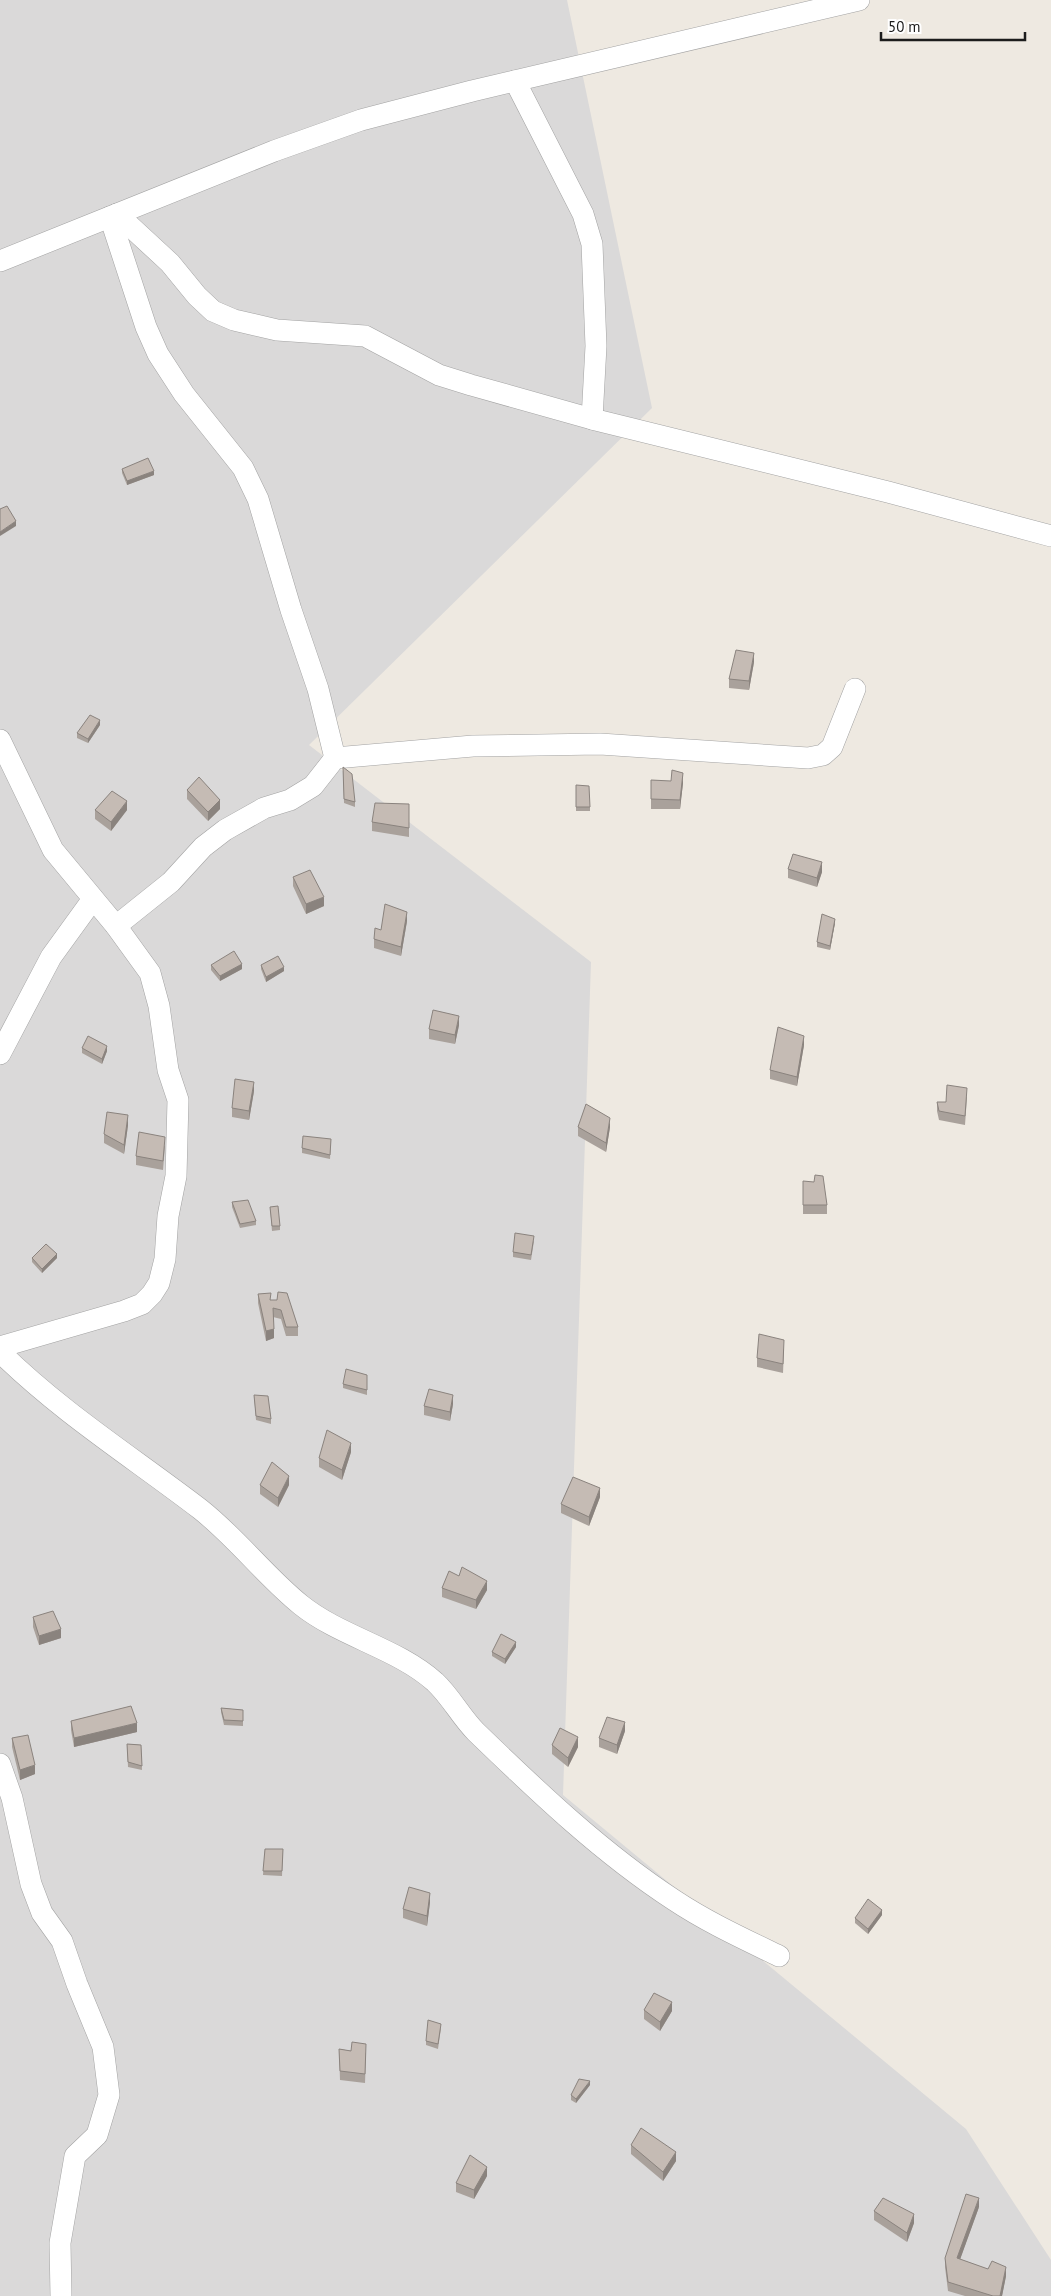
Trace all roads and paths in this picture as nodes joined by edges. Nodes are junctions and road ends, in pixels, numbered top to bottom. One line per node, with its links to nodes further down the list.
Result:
1 (859, 0): 2 (street)
2 (515, 81): 3 (street); 5 (street)
3 (113, 216): 4 (street); 5 (street); 9 (street)
4 (0, 261)
5 (592, 419): 6 (street)
6 (1051, 536)
7 (855, 689): 9 (street)
8 (0, 740): 10 (street)
9 (335, 758): 11 (street)
10 (93, 900): 11 (street); 12 (street)
11 (116, 926): 13 (street)
12 (0, 1054)
13 (0, 1347)
14 (0, 1352): 16 (street)
15 (0, 1764): 17 (street)
16 (779, 1956)
17 (61, 2296)

